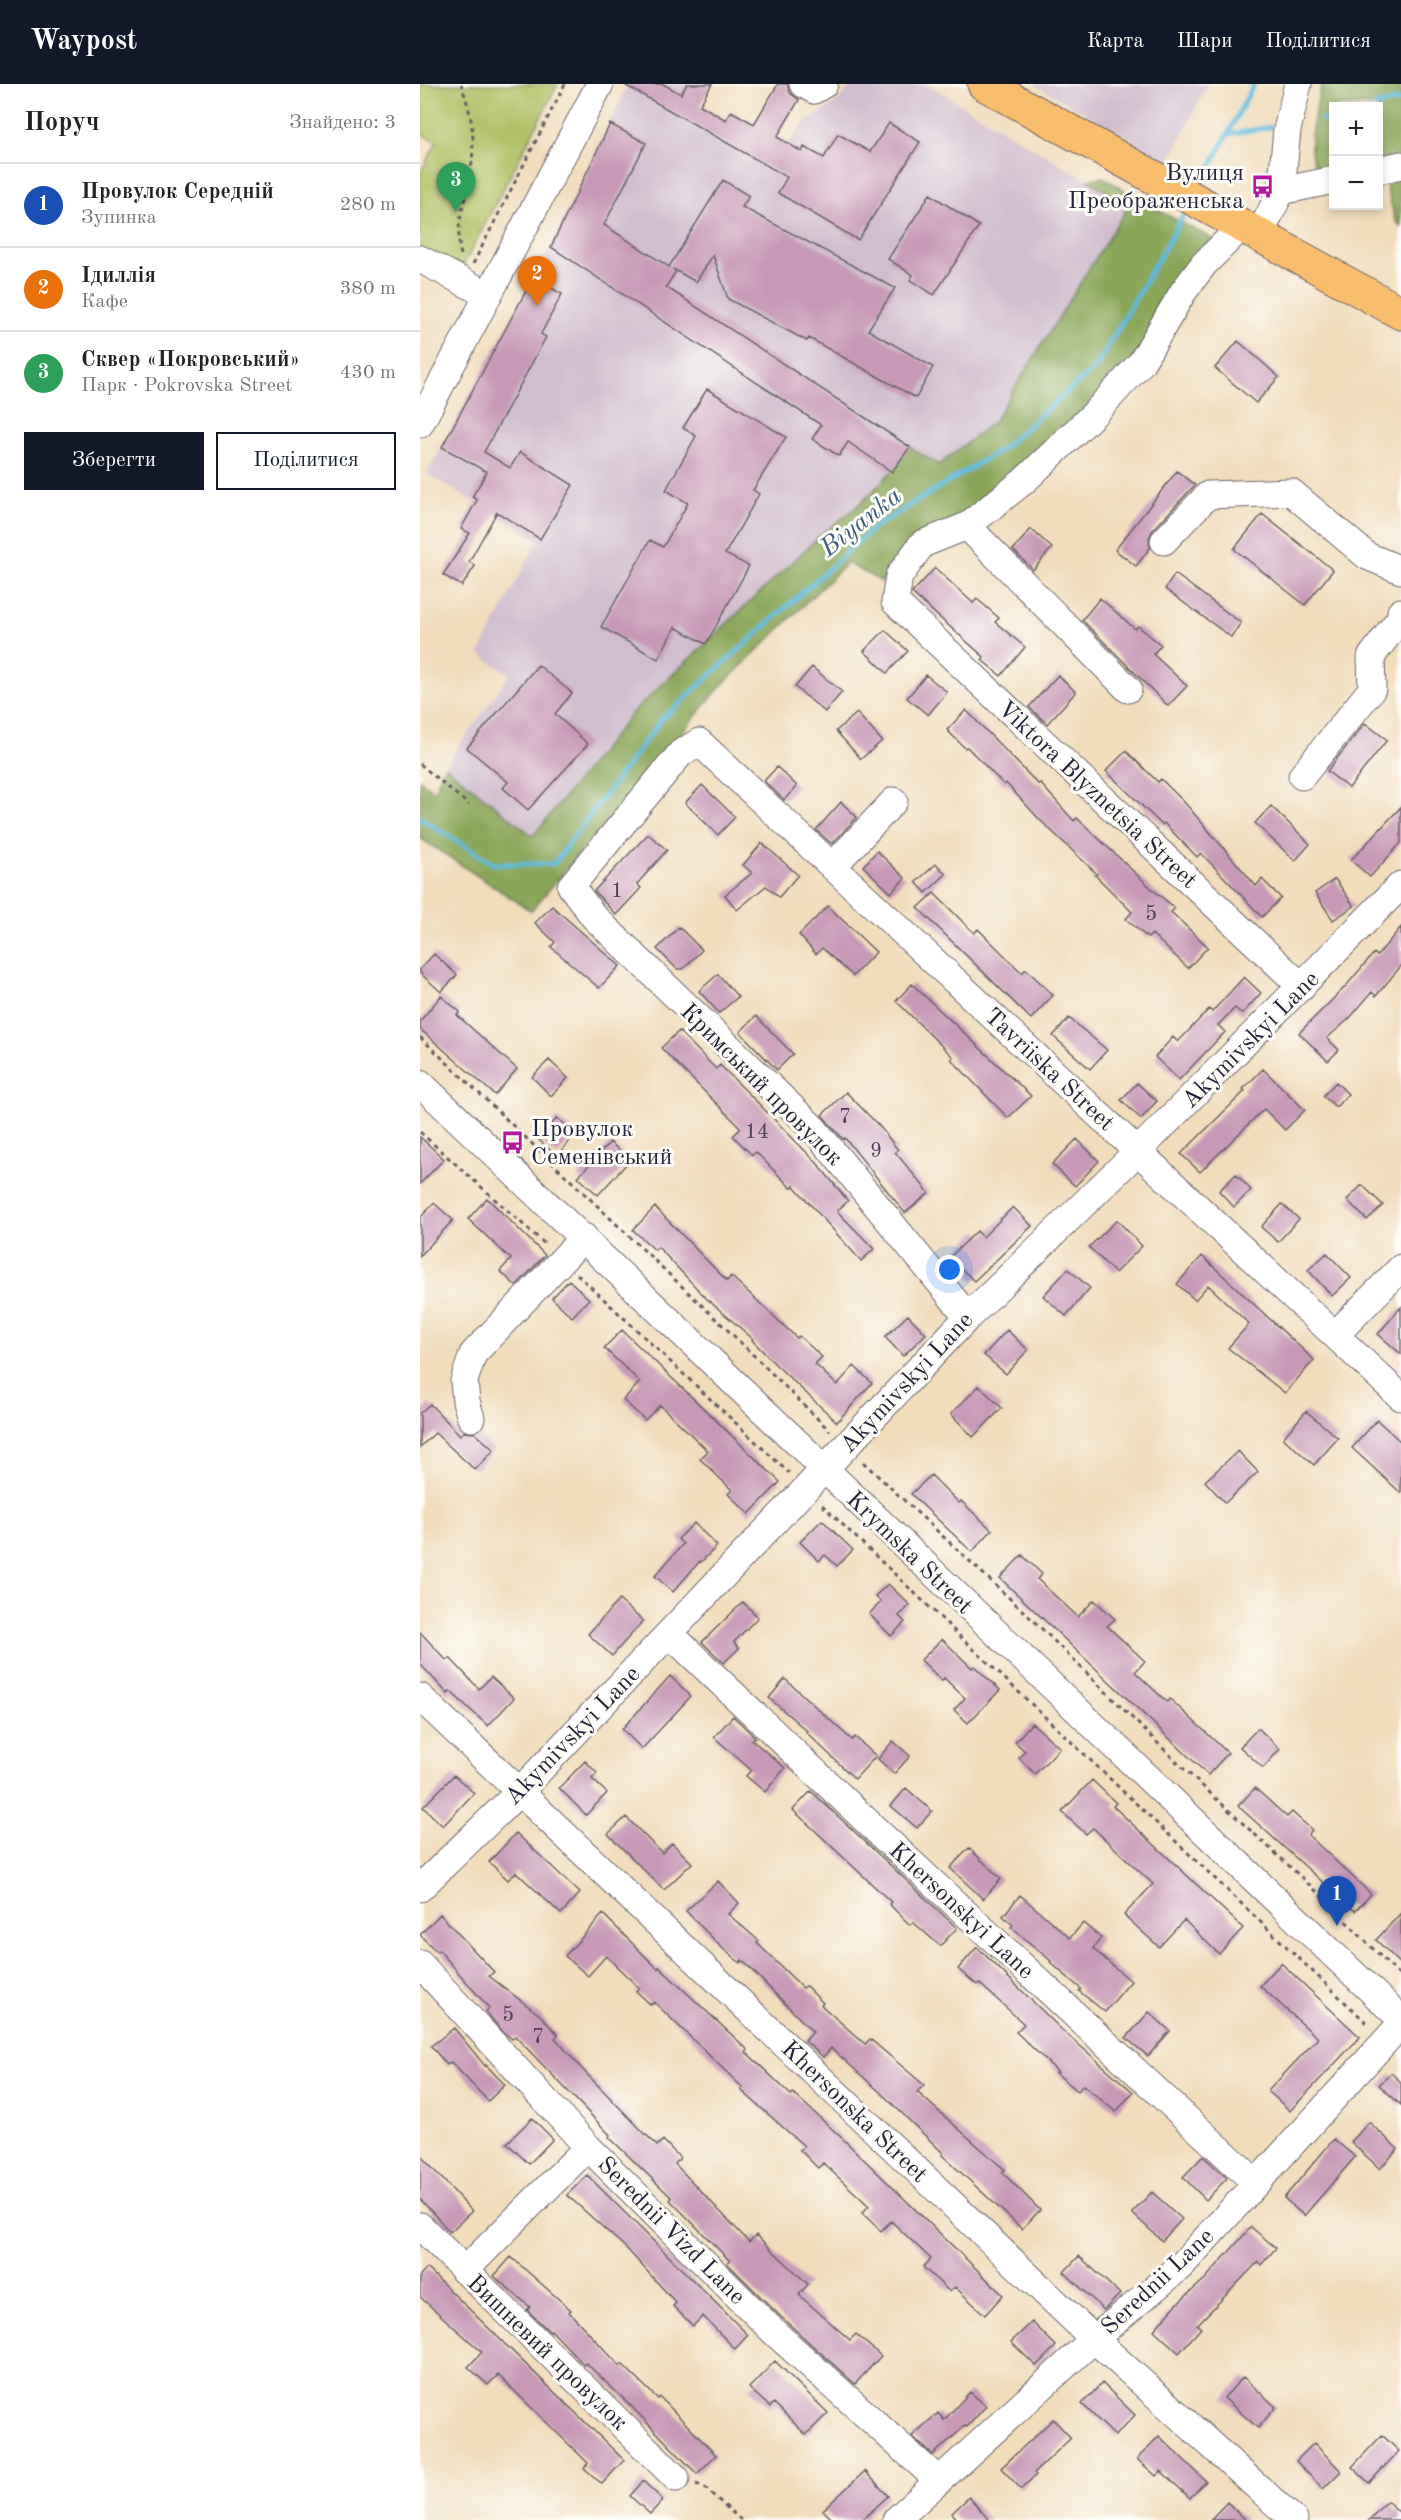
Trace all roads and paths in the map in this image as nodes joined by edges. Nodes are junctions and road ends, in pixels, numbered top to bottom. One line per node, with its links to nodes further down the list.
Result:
1 (461, 84): 14 (path)
2 (565, 84): 14 (path)
3 (600, 84): 15 (street)
4 (803, 84): 5 (street)
5 (825, 84)
6 (984, 84): 12 (main road)
7 (1298, 84): 11 (street)
8 (1401, 165): 9 (street)
9 (1383, 169)
10 (1329, 181): 11 (street)
11 (1281, 191): 12 (street)
12 (1242, 225): 16 (main road); 18 (street)
13 (420, 259): 14 (street)
14 (465, 280): 15 (street)
15 (488, 295): 17 (street)
16 (1401, 313)
17 (420, 424)
18 (967, 526): 22 (street); 30 (street, Viktora Blyznetsia Street)
19 (1164, 541): 20 (street)
20 (1401, 570)
21 (1401, 612): 24 (street)
22 (1128, 689)
23 (420, 764): 26 (path)
24 (1302, 776)
25 (894, 801): 27 (street)
26 (469, 805)
27 (832, 866): 29 (street, Tavriiska Street); 34 (street, Tavriiska Street)
28 (1401, 885): 30 (street, Akymivskyi Lane)
29 (571, 886): 38 (street, Кримський провулок)
30 (1302, 987): 34 (street, Akymivskyi Lane)
31 (420, 1037): 42 (path)
32 (420, 1083): 35 (street, Krymska Street)
33 (420, 1132): 36 (path)
34 (1138, 1151): 38 (street, Akymivskyi Lane); 39 (street, Tavriiska Street)
35 (584, 1237): 36 (street); 43 (street, Krymska Street)
36 (562, 1260): 41 (street); 43 (path)
37 (1401, 1268): 39 (street)
38 (968, 1317): 42 (street, Akymivskyi Lane)
39 (1336, 1334): 40 (street, Tavriiska Street)
40 (1401, 1397)
41 (471, 1418)
42 (845, 1447): 43 (street, Akymivskyi Lane); 49 (path)
43 (814, 1479): 44 (street, Akymivskyi Lane); 50 (street, Krymska Street); 50 (path)
44 (670, 1634): 46 (street, Akymivskyi Lane); 52 (street, Khersonskyi Lane)
45 (420, 1697): 46 (street, Khersonska Street)
46 (520, 1791): 47 (street, Akymivskyi Lane); 55 (street, Khersonska Street)
47 (420, 1888)
48 (420, 1964): 51 (street, Serednii Vizd Lane)
49 (1401, 1977)
50 (1396, 2028): 52 (street, Serednii Lane)
51 (588, 2147): 54 (street); 57 (street, Serednii Vizd Lane)
52 (1256, 2183): 55 (street, Serednii Lane)
53 (420, 2226): 54 (street, Вишневий провулок)
54 (465, 2271): 56 (street, Вишневий провулок)
55 (1094, 2339): 57 (street, Serednii Lane); 60 (street, Khersonska Street)
56 (676, 2478): 58 (path)
57 (939, 2481): 59 (street, Serednii Lane)
58 (741, 2520)
59 (896, 2520)
60 (1294, 2520)

